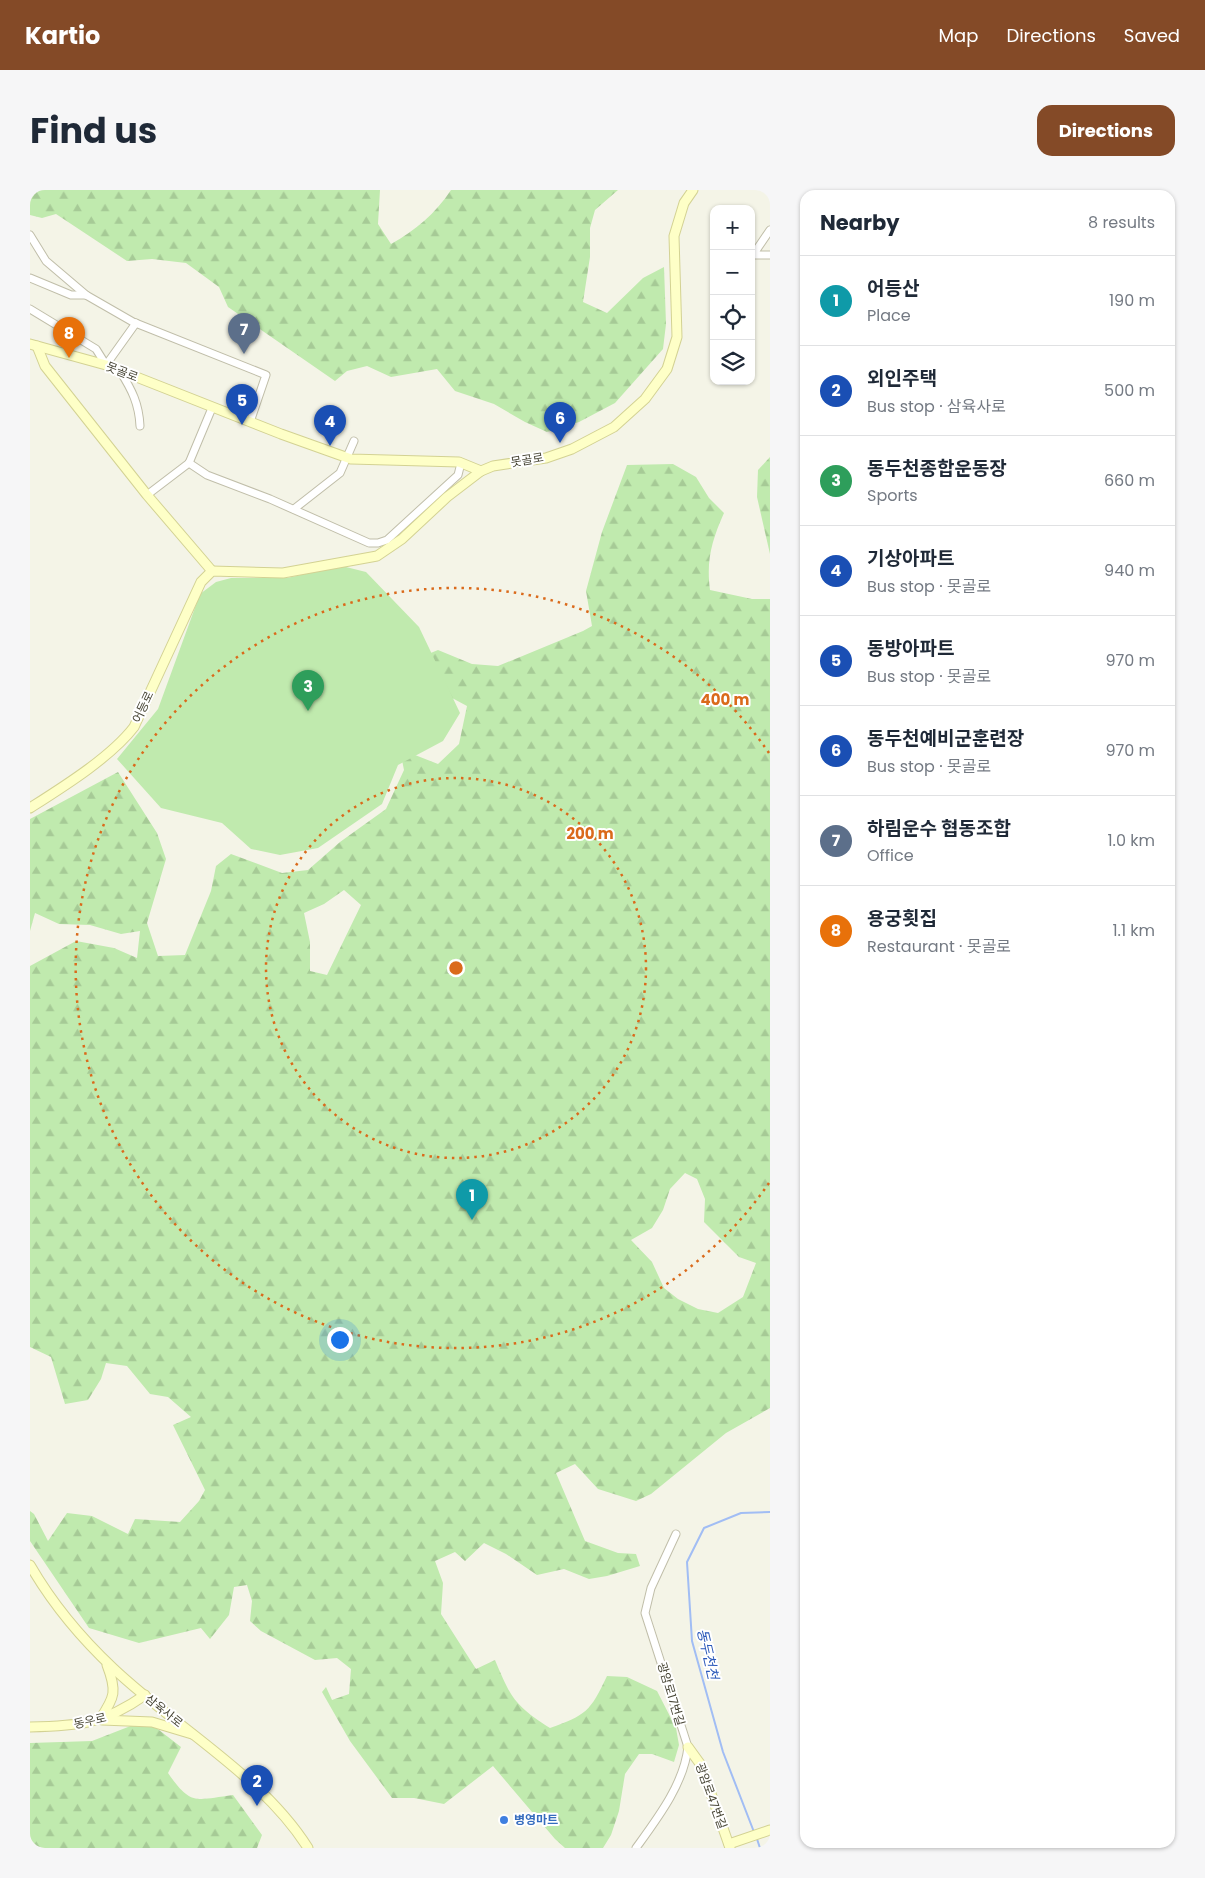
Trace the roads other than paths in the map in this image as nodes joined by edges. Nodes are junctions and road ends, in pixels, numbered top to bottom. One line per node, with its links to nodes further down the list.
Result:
1 (693, 190): 19 (street, 못골로)
2 (770, 230): 4 (street)
3 (30, 235): 6 (street)
4 (770, 255)
5 (30, 278): 6 (street)
6 (86, 295): 8 (street)
7 (30, 310): 10 (street)
8 (136, 323): 10 (street); 13 (street)
9 (33, 345): 10 (street, 못골로); 20 (street)
10 (106, 365): 11 (street, 못골로)
11 (120, 371): 12 (street, 못골로); 14 (street)
12 (212, 408): 13 (street, 못골로); 17 (street)
13 (250, 422): 16 (street, 못골로)
14 (140, 426)
15 (354, 441): 16 (street)
16 (348, 458): 18 (street, 못골로); 21 (street)
17 (189, 463): 20 (street); 21 (street)
18 (462, 463): 19 (street, 못골로); 21 (street)
19 (481, 471): 22 (street)
20 (147, 495): 22 (street)
21 (294, 509)
22 (212, 571): 23 (street, 어등로)
23 (30, 808)
24 (676, 1534): 31 (street, 광암로17번길)
25 (30, 1565): 26 (street, 삼육사로)
26 (106, 1661): 27 (street, 삼육사로); 28 (street)
27 (145, 1695): 28 (street, 동우로); 30 (street, 삼육사로)
28 (100, 1720): 29 (street, 동우로); 30 (street)
29 (30, 1727)
30 (194, 1735): 33 (street, 삼육사로)
31 (688, 1748): 34 (street, 광암로47번길); 37 (street)
32 (768, 1831): 34 (street)
33 (301, 1837): 35 (street, 삼육사로); 36 (street)
34 (732, 1845)
35 (308, 1848)
36 (316, 1848)
37 (636, 1848)

